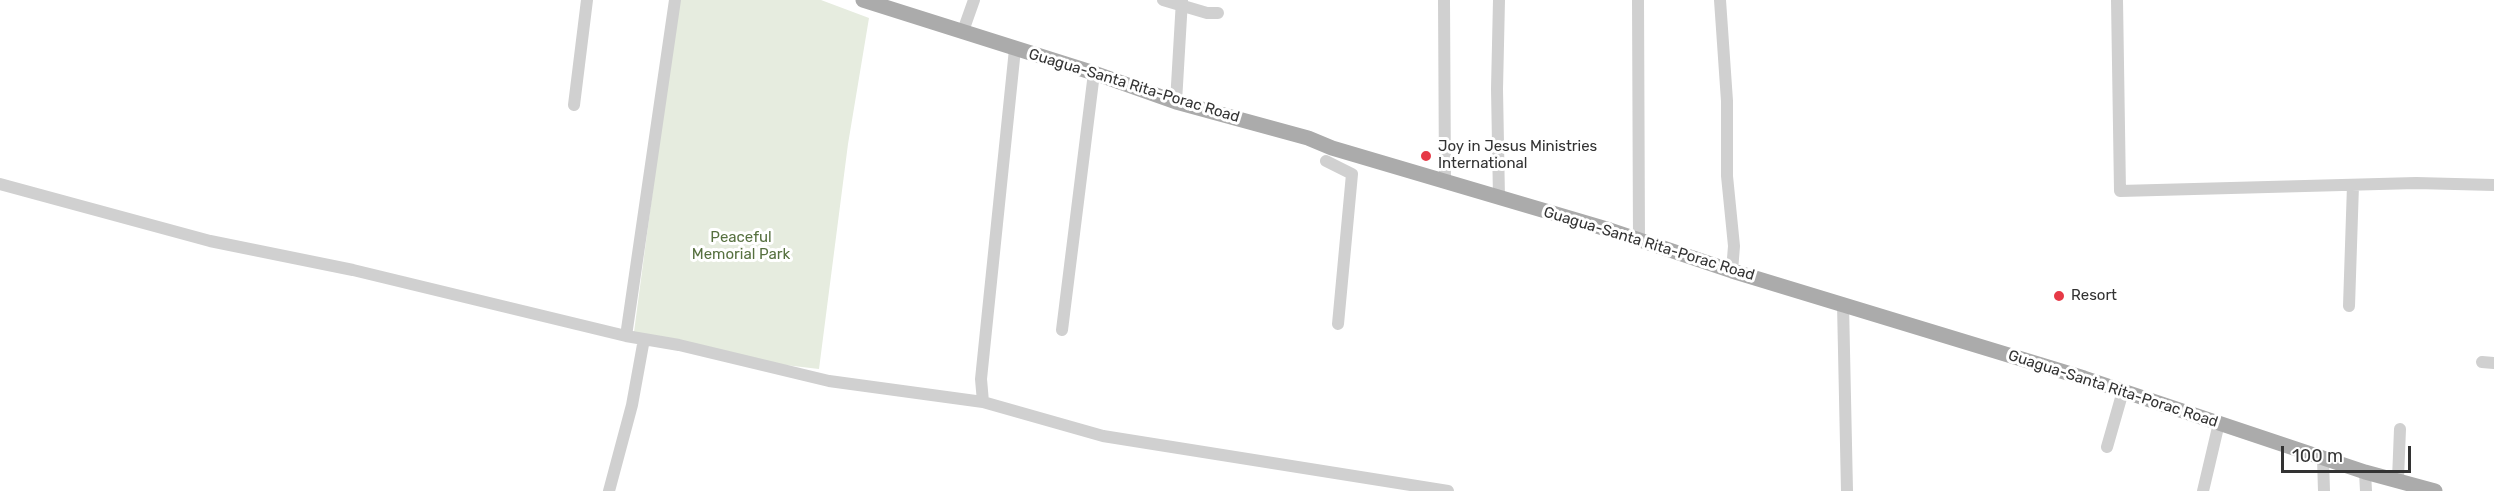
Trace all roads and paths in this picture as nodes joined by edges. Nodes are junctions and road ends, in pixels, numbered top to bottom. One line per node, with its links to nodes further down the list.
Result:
1 (588, 0): 17 (street)
2 (675, 0): 30 (street)
3 (863, 0): 13 (main road, Guagua-Santa Rita-Porac Road)
4 (974, 0): 13 (street)
5 (1163, 0): 11 (street)
6 (1444, 0): 19 (street)
7 (1499, 0): 23 (street)
8 (1638, 0): 24 (street)
9 (1720, 0): 25 (street)
10 (2117, 0): 21 (street)
11 (1182, 3): 12 (street); 16 (street)
12 (1218, 13)
13 (963, 31): 14 (main road, Guagua-Santa Rita-Porac Road)
14 (1015, 49): 15 (main road, Guagua-Santa Rita-Porac Road); 33 (street)
15 (1094, 73): 16 (main road, Guagua-Santa Rita-Porac Road); 29 (street)
16 (1176, 102): 19 (main road, Guagua-Santa Rita-Porac Road)
17 (574, 105)
18 (1326, 161): 28 (street)
19 (1445, 182): 23 (main road, Guagua-Santa Rita-Porac Road)
20 (0, 184): 30 (street)
21 (2353, 185): 22 (street); 27 (street)
22 (2494, 185)
23 (1499, 198): 24 (main road, Guagua-Santa Rita-Porac Road)
24 (1639, 241): 25 (main road, Guagua-Santa Rita-Porac Road)
25 (1732, 271): 26 (main road, Guagua-Santa Rita-Porac Road)
26 (1843, 304): 32 (main road, Guagua-Santa Rita-Porac Road); 42 (street)
27 (2349, 306)
28 (1338, 324)
29 (1062, 330)
30 (626, 336): 31 (street)
31 (644, 339): 33 (street); 40 (street)
32 (2122, 391): 34 (main road, Guagua-Santa Rita-Porac Road); 36 (street)
33 (983, 402): 41 (street)
34 (2219, 423): 37 (main road, Guagua-Santa Rita-Porac Road); 43 (street)
35 (2400, 429): 39 (street)
36 (2107, 447)
37 (2323, 458): 38 (main road, Guagua-Santa Rita-Porac Road); 44 (street)
38 (2365, 472): 39 (main road, Guagua-Santa Rita-Porac Road); 45 (street)
39 (2403, 484): 46 (main road, Guagua-Santa Rita-Porac Road)
40 (609, 491)
41 (1448, 491)
42 (1847, 491)
43 (2203, 491)
44 (2325, 491)
45 (2366, 491)
46 (2435, 491)

